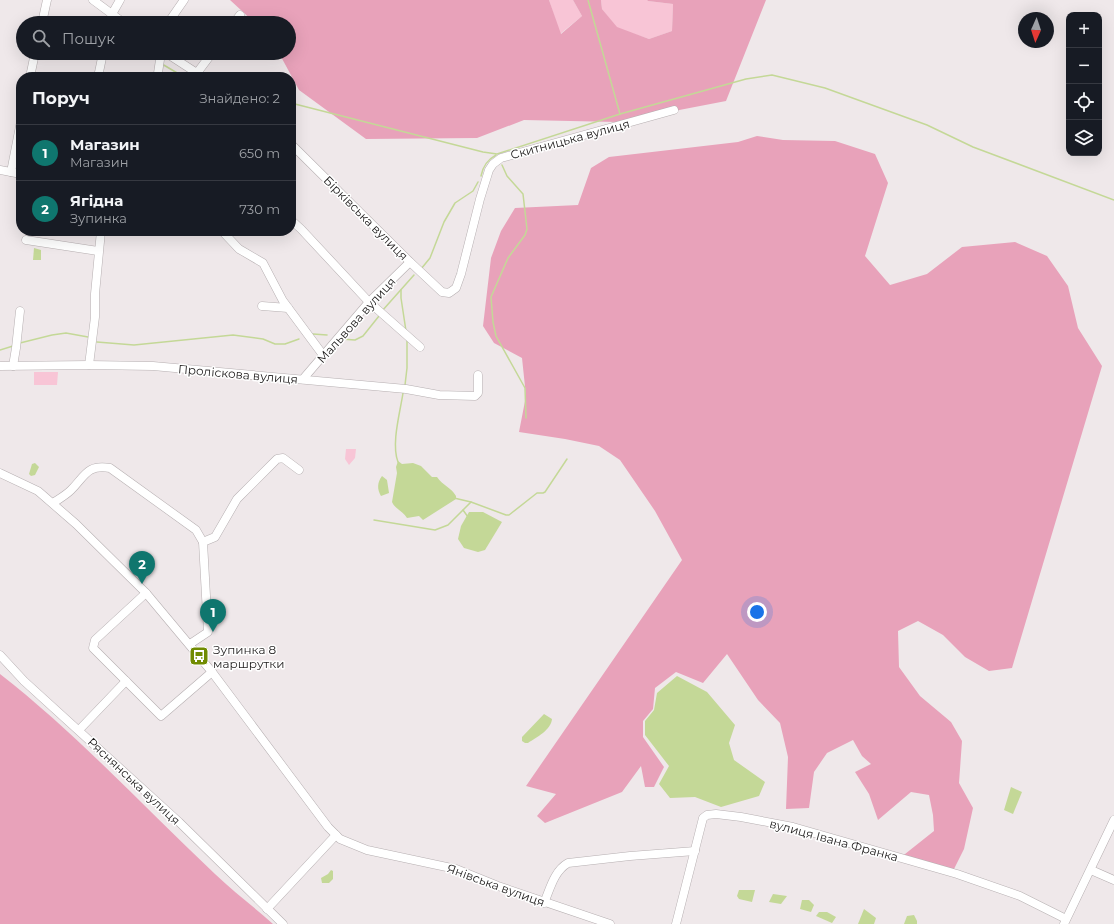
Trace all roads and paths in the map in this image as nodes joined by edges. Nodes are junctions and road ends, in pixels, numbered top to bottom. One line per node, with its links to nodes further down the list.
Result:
1 (47, 0): 6 (street)
2 (93, 0): 5 (street)
3 (120, 0): 5 (street)
4 (184, 0): 8 (street)
5 (112, 14): 7 (street)
6 (44, 16)
7 (115, 16)
8 (173, 16)
9 (34, 60): 13 (street)
10 (102, 60): 14 (street)
11 (177, 60): 15 (street)
12 (208, 60): 16 (street)
13 (31, 72)
14 (99, 72)
15 (195, 72)
16 (202, 72)
17 (674, 110): 29 (street, Скитницька вулиця)
18 (16, 146): 21 (street)
19 (296, 149): 28 (street, Бірківська вулиця)
20 (0, 170): 21 (street)
21 (11, 172): 22 (street)
22 (16, 173)
23 (296, 224): 30 (street)
24 (100, 236): 27 (street)
25 (227, 236): 32 (street)
26 (26, 240): 27 (street)
27 (98, 251): 36 (street)
28 (410, 262): 29 (street, Бірківська вулиця); 30 (street, Мальвова вулиця)
29 (442, 292)
30 (369, 302): 34 (street); 35 (street, Мальвова вулиця)
31 (262, 306): 32 (street)
32 (288, 308): 35 (street)
33 (20, 311): 37 (street)
34 (420, 347)
35 (323, 355): 40 (street, Мальвова вулиця)
36 (89, 365): 37 (street, Проліскова вулиця); 40 (street, Проліскова вулиця)
37 (13, 366): 38 (street, Проліскова вулиця)
38 (1, 369)
39 (478, 375): 40 (street, Проліскова вулиця)
40 (303, 379)
41 (299, 470): 44 (street)
42 (0, 473): 43 (street)
43 (53, 503): 44 (street); 45 (street)
44 (203, 542): 46 (street)
45 (146, 593): 46 (street); 49 (street)
46 (190, 644): 48 (street)
47 (0, 655): 50 (street, Ряснянська вулиця)
48 (212, 672): 49 (street); 52 (street)
49 (126, 681): 50 (street)
50 (79, 730): 57 (street, Ряснянська вулиця)
51 (1114, 820): 54 (street)
52 (336, 836): 56 (street, Янівська вулиця); 57 (street)
53 (695, 851): 56 (street); 58 (street, вулиця Івана Франка); 61 (street, вулиця Івана Франка)
54 (1091, 870): 55 (street); 58 (street)
55 (1114, 880)
56 (544, 902): 60 (street, Янівська вулиця)
57 (267, 909): 59 (street, Ряснянська вулиця)
58 (1065, 921)
59 (283, 924)
60 (610, 924)
61 (676, 924)

